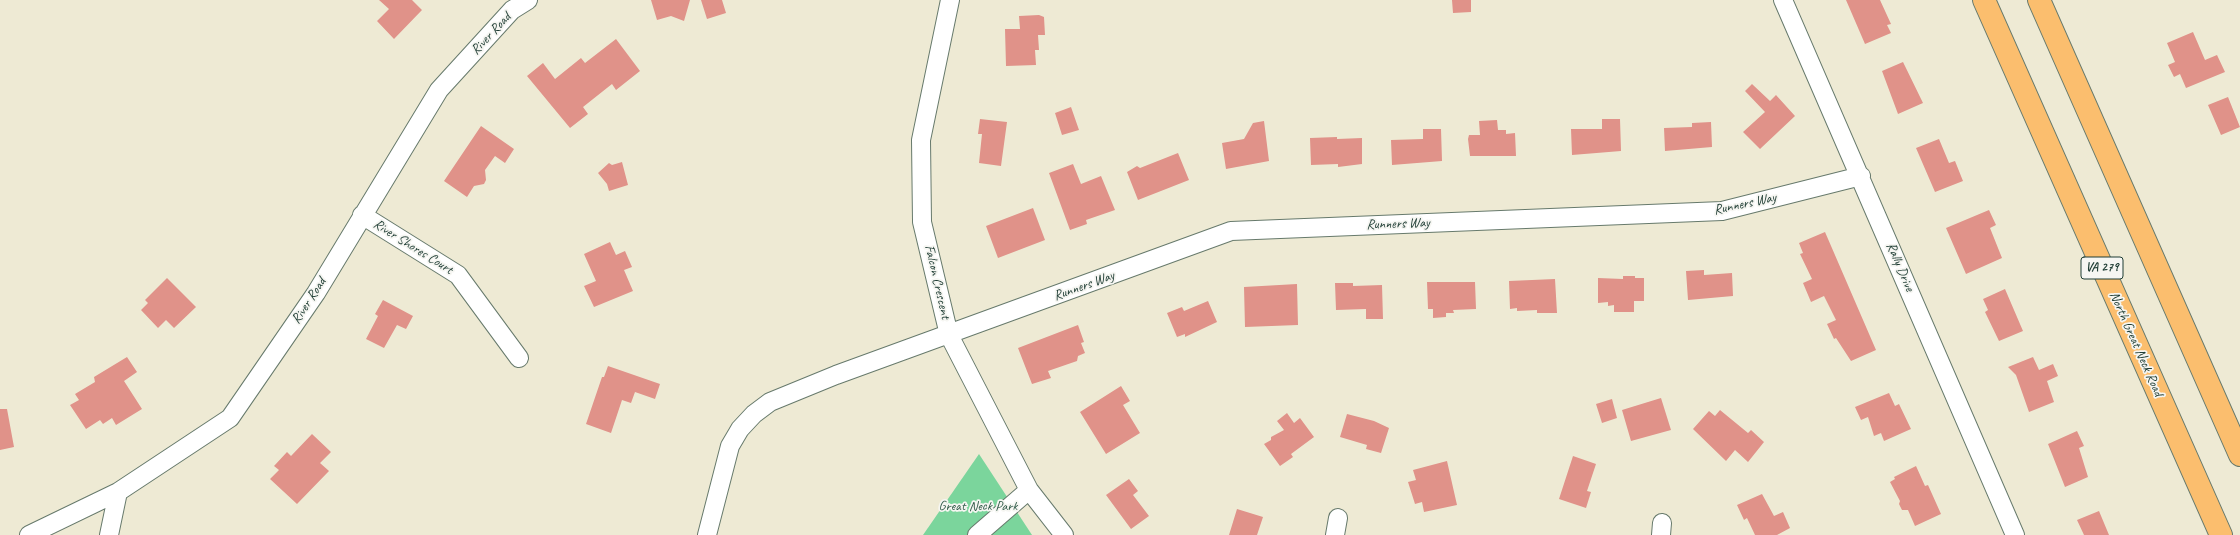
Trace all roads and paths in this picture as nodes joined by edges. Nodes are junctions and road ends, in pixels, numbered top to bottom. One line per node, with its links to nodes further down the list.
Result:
1 (528, 0): 7 (street, River Road)
2 (950, 0): 8 (street, Falcon Crescent)
3 (1783, 0): 6 (street, Rally Drive)
4 (1984, 0): 19 (main road, North Great Neck Road / VA 279)
5 (2039, 0): 10 (main road)
6 (1861, 176): 8 (street, Runners Way); 18 (street, Rally Drive)
7 (362, 215): 9 (street, River Shores Court); 12 (street, River Road)
8 (949, 336): 11 (street, Falcon Crescent); 15 (street, Runners Way)
9 (519, 358)
10 (2240, 455)
11 (1029, 490): 16 (street); 17 (street, Falcon Crescent)
12 (118, 492): 13 (street, River Road); 14 (street)
13 (29, 535)
14 (109, 535)
15 (707, 535)
16 (977, 535)
17 (1064, 535)
18 (2015, 535)
19 (2221, 535)

